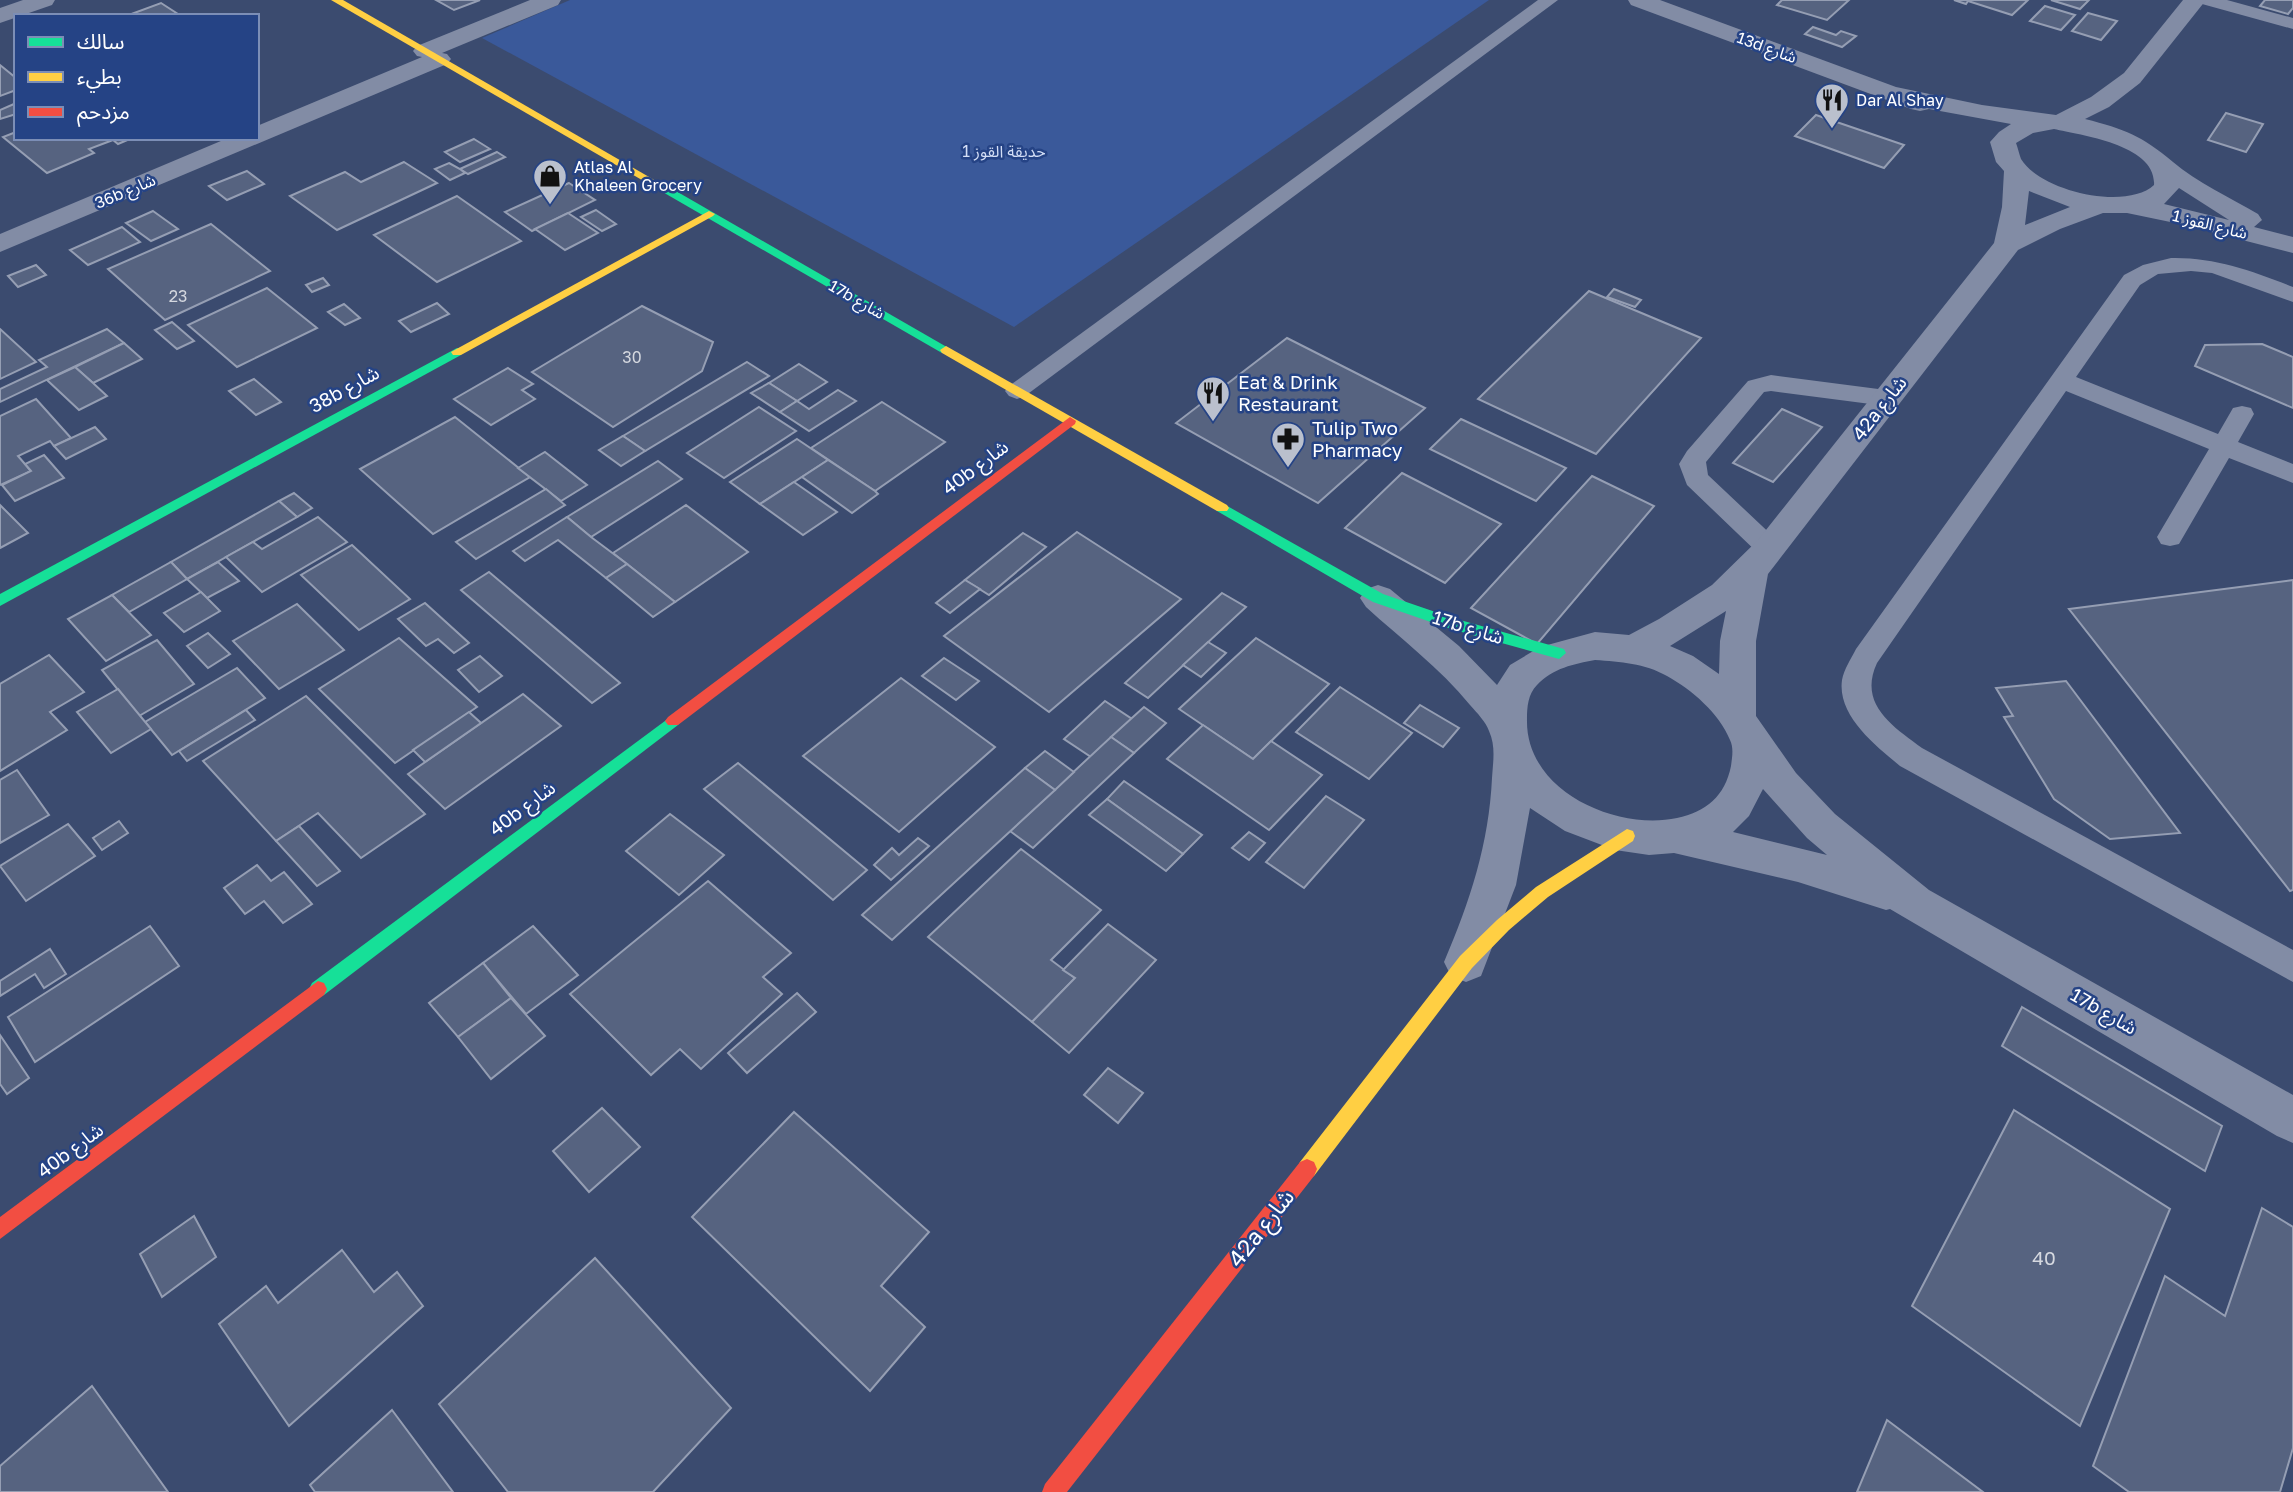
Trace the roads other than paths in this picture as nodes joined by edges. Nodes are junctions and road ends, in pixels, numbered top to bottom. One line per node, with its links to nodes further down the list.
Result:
1 (44, 0): 8 (street)
2 (336, 0): 10 (street, 17b شارع)
3 (550, 0): 10 (street)
4 (1549, 0): 26 (lane)
5 (1639, 0): 12 (street, 13d شارع)
6 (2195, 0): 11 (street)
7 (2208, 0): 9 (lane)
8 (0, 16)
9 (2293, 24)
10 (432, 55): 14 (street); 20 (street, 17b شارع)
11 (2132, 78): 13 (street); 16 (street)
12 (1896, 94): 13 (street, 13d شارع); 17 (street, 13d شارع)
13 (2054, 123): 16 (street, شارع القوز 1); 17 (street)
14 (259, 134)
15 (245, 140): 21 (street, 36b شارع)
16 (2156, 160): 19 (street); 23 (street, شارع القوز 1)
17 (2009, 163): 18 (street, 13d شارع); 22 (street, 42a شارع)
18 (2099, 205): 19 (street); 22 (street, 42a شارع)
19 (2127, 205): 23 (street, شارع القوز 1)
20 (709, 214): 26 (street, 17b شارع); 35 (street, 38b شارع)
21 (0, 244)
22 (2008, 244): 27 (street, 42a شارع)
23 (2293, 245)
24 (2293, 295): 25 (lane)
25 (2061, 380): 30 (lane); 44 (lane)
26 (1017, 391): 29 (street, 17b شارع)
27 (1886, 398): 33 (street, 42a شارع); 33 (lane)
28 (2242, 414): 30 (lane)
29 (1070, 421): 34 (street, 17b شارع); 46 (street, 40b شارع)
30 (2224, 446): 31 (lane); 32 (lane)
31 (2293, 474)
32 (2170, 537)
33 (1760, 561): 36 (street, 42a شارع); 38 (street, 42a شارع)
34 (1378, 598): 37 (street, 17b شارع); 39 (street, 17b شارع)
35 (0, 601)
36 (1633, 649): 37 (street); 38 (street)
37 (1559, 653): 39 (street)
38 (1744, 731): 41 (street); 42 (street, 17b شارع)
39 (1509, 739): 40 (street); 43 (street, 42a شارع)
40 (1627, 836): 41 (street); 43 (street, 42a شارع)
41 (1678, 837): 42 (street, 17b شارع)
42 (1914, 903): 45 (street, 17b شارع)
43 (1466, 962): 47 (street, 42a شارع)
44 (2293, 967)
45 (2293, 1120)
46 (0, 1229)
47 (1053, 1492)

